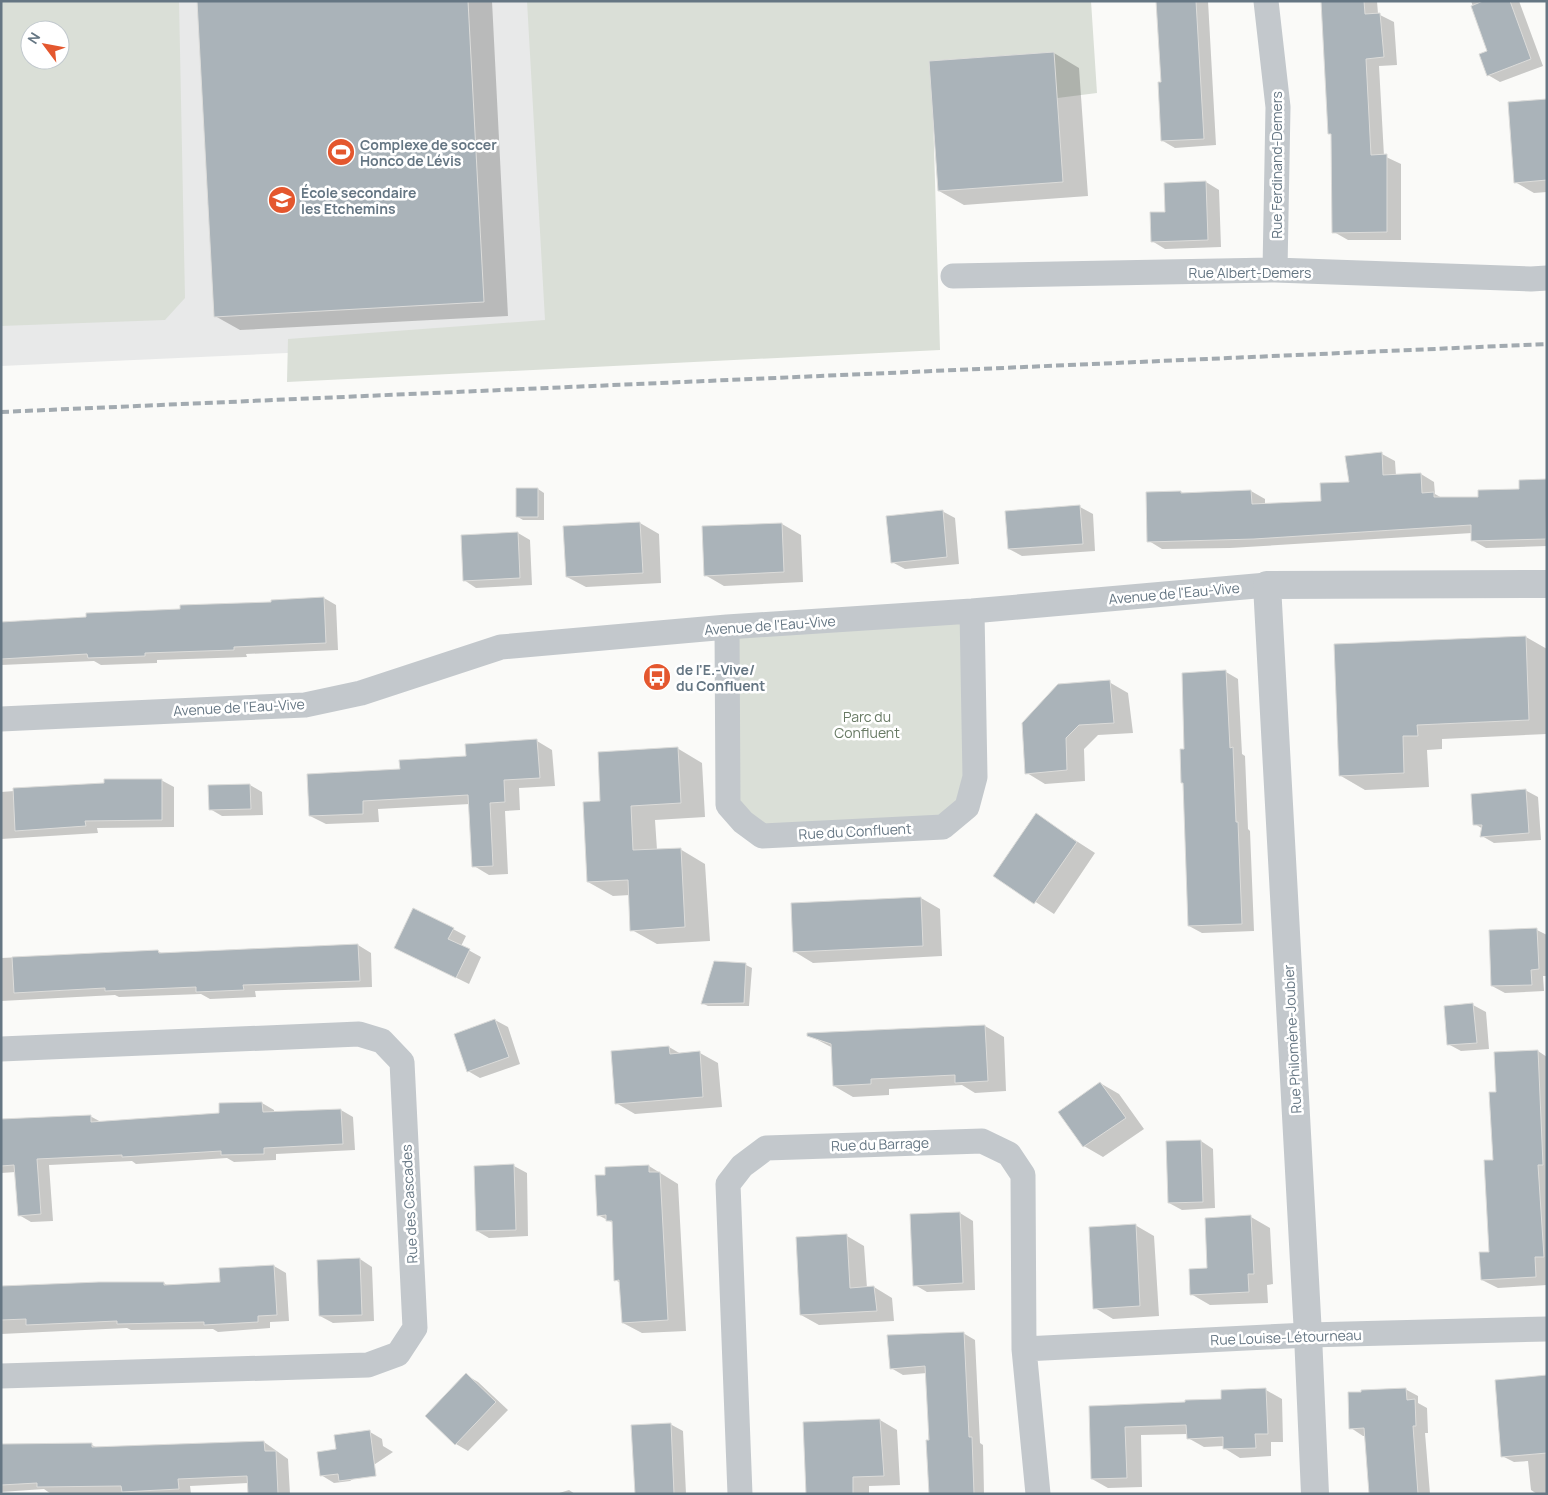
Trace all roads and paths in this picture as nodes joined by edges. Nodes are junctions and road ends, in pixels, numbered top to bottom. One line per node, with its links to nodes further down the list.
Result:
1 (1266, 1): 2 (street, Rue Ferdinand-Demers)
2 (1275, 270): 3 (street, Rue Albert-Demers); 4 (street, Rue Albert-Demers)
3 (953, 276)
4 (1547, 278)
5 (1547, 584): 6 (street, Avenue de l'Eau-Vive)
6 (1267, 585): 7 (street, Avenue de l'Eau-Vive); 12 (street, Rue Philomène-Joubier)
7 (972, 611): 8 (street, Avenue de l'Eau-Vive); 8 (street, Rue du Confluent)
8 (727, 627): 9 (street, Avenue de l'Eau-Vive)
9 (1, 719)
10 (1, 1049): 14 (street, Rue des Cascades)
11 (1547, 1329): 12 (street, Rue Louise-Létourneau)
12 (1308, 1335): 13 (street, Rue Louise-Létourneau); 17 (street, Rue Philomène-Joubier)
13 (1024, 1349): 15 (street, Rue du Barrage); 16 (street, Rue du Barrage)
14 (1, 1376)
15 (740, 1494)
16 (1038, 1494)
17 (1315, 1494)

